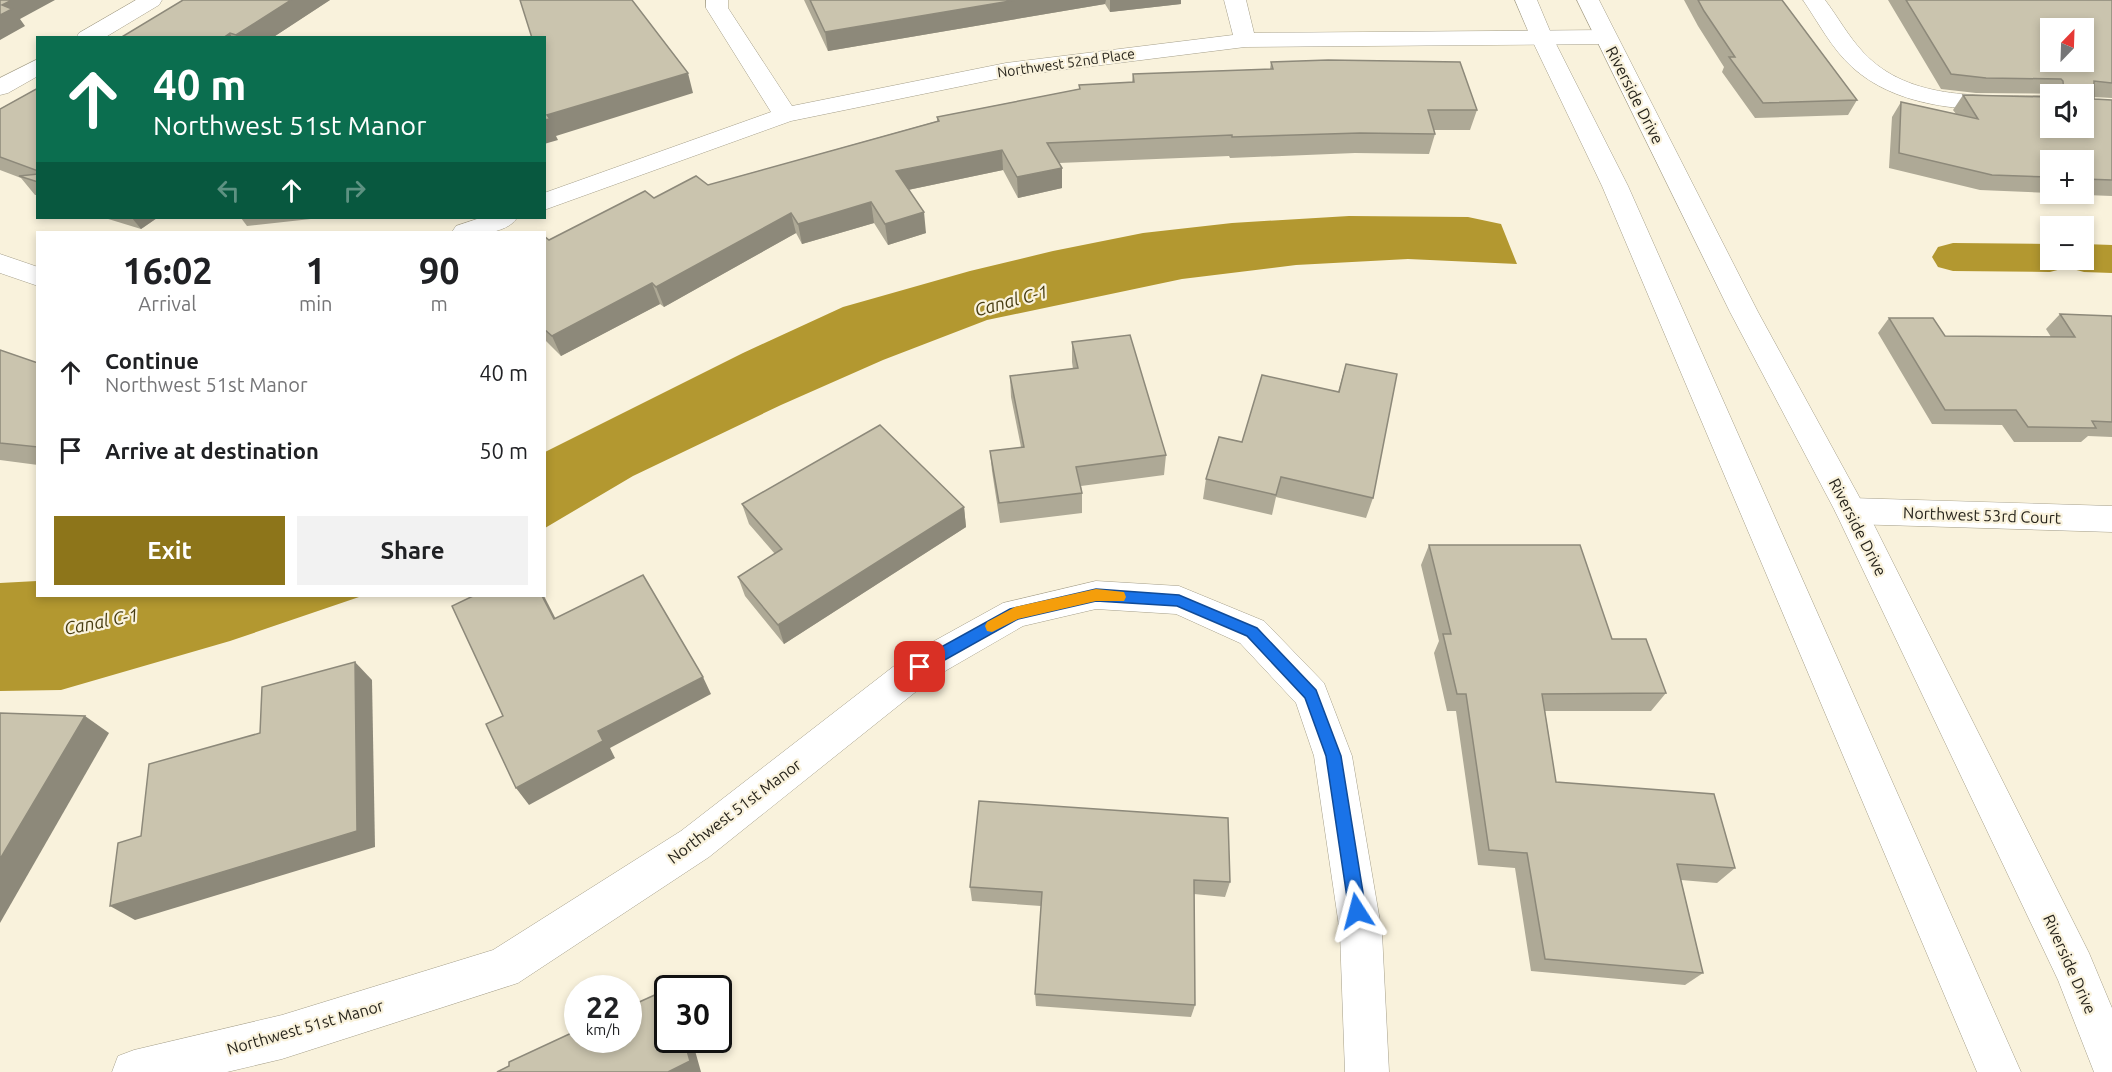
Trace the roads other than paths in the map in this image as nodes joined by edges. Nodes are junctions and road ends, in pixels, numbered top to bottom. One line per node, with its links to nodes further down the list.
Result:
1 (151, 0): 7 (street)
2 (717, 0): 14 (street)
3 (1235, 0): 10 (street)
4 (1526, 0): 9 (street)
5 (1588, 0): 8 (street, Riverside Drive)
6 (1814, 0): 13 (street)
7 (90, 36)
8 (1606, 37): 9 (street, Northwest 52nd Place); 20 (street, Riverside Drive)
9 (1542, 38): 10 (street, Northwest 52nd Place); 25 (street)
10 (1245, 40): 14 (street, Northwest 52nd Place)
11 (36, 67): 12 (street)
12 (0, 88)
13 (2040, 103)
14 (785, 115): 15 (street, Northwest 52nd Place)
15 (546, 201)
16 (501, 219): 17 (street)
17 (468, 231)
18 (0, 263): 19 (street)
19 (36, 276)
20 (1851, 511): 21 (street, Northwest 53rd Court); 22 (street, Riverside Drive)
21 (2112, 519)
22 (2112, 1061)
23 (134, 1072): 24 (street, Northwest 51st Manor)
24 (1366, 1072)
25 (1999, 1072)

